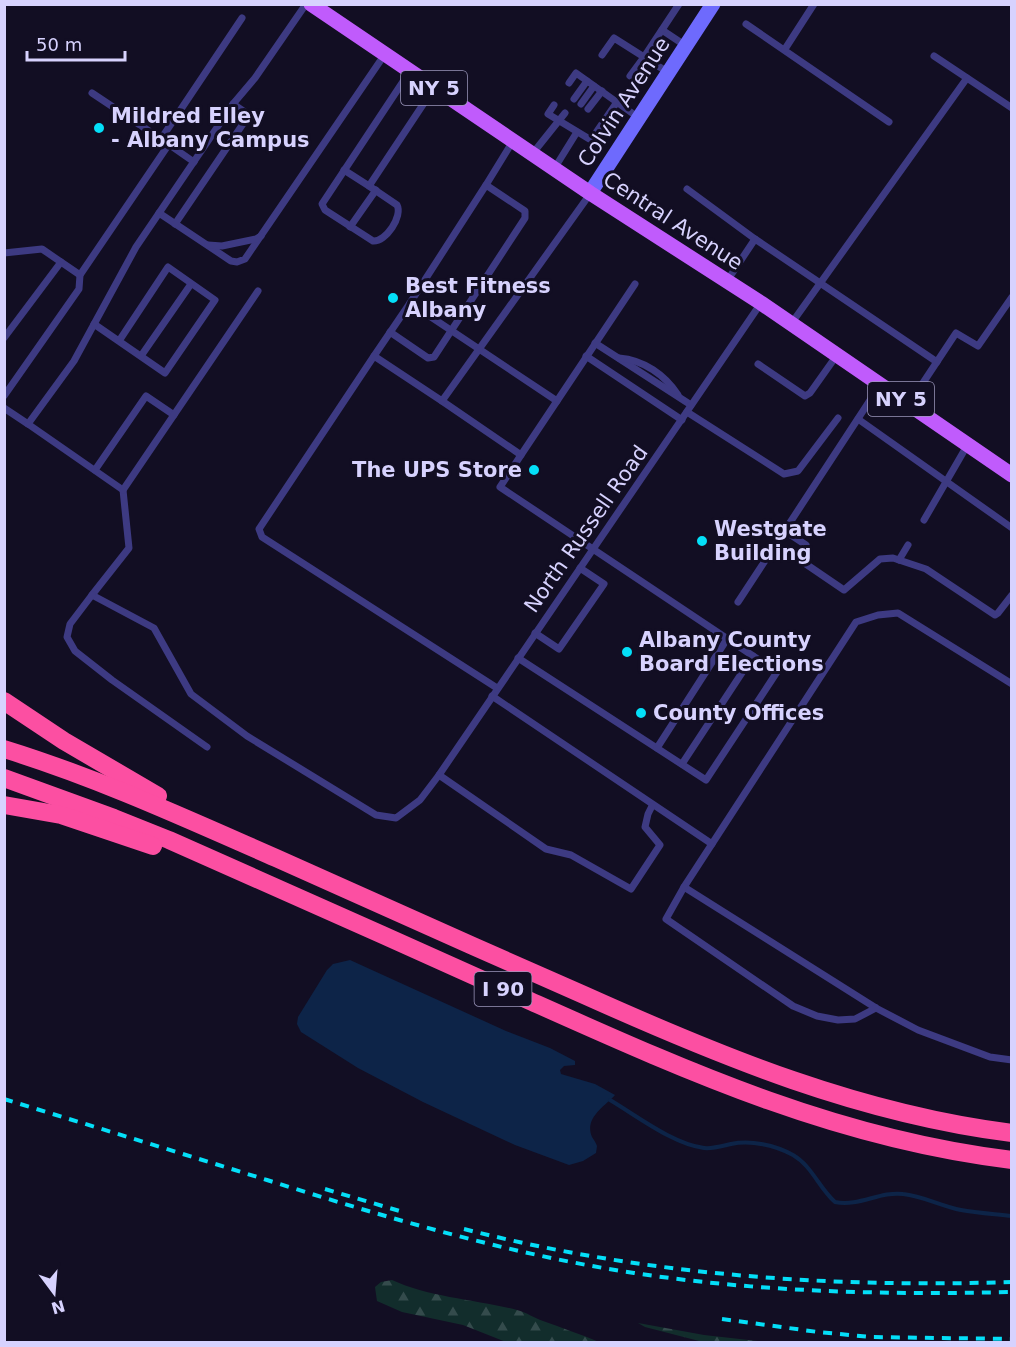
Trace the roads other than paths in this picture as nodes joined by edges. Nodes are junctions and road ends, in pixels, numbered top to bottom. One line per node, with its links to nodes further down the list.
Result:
1 (306, 4): 26 (lane)
2 (311, 4): 11 (main road, Central Avenue / NY 5)
3 (679, 4): 8 (lane)
4 (814, 4): 10 (lane)
5 (708, 6): 9 (street, Colvin Avenue)
6 (242, 18): 39 (lane)
7 (746, 24): 10 (lane)
8 (662, 30): 9 (lane); 14 (lane)
9 (686, 46): 16 (street, Colvin Avenue)
10 (785, 49): 36 (lane)
11 (385, 54): 15 (main road, Central Avenue / NY 5); 54 (lane)
12 (602, 55): 14 (lane)
13 (934, 56): 18 (lane)
14 (644, 57): 16 (lane); 17 (lane)
15 (410, 71): 21 (main road, Central Avenue / NY 5); 45 (lane)
16 (669, 73): 33 (street, Colvin Avenue)
17 (630, 76)
18 (967, 78): 29 (lane); 63 (lane)
19 (569, 83): 20 (lane)
20 (590, 83): 22 (lane); 24 (lane); 27 (lane)
21 (434, 87): 40 (main road, Central Avenue / NY 5); 47 (lane)
22 (602, 91): 25 (lane); 30 (lane)
23 (92, 93): 39 (lane)
24 (574, 99)
25 (617, 102): 33 (lane); 38 (lane)
26 (233, 104): 43 (lane); 52 (lane)
27 (581, 104)
28 (554, 105): 34 (lane)
29 (1011, 108)
30 (588, 109)
31 (565, 113): 34 (lane)
32 (572, 117): 37 (lane)
33 (639, 118): 50 (street, Colvin Avenue)
34 (558, 120): 37 (lane); 42 (lane)
35 (579, 122): 38 (lane)
36 (889, 122)
37 (566, 126): 38 (lane)
38 (575, 131): 44 (lane)
39 (161, 139): 41 (lane)
40 (513, 141): 42 (main road, Central Avenue / NY 5); 46 (lane)
41 (169, 144): 43 (lane); 59 (lane)
42 (533, 154): 44 (main road, Central Avenue / NY 5)
43 (194, 162): 51 (lane)
44 (554, 169): 50 (main road, Central Avenue / NY 5)
45 (344, 170): 47 (lane); 53 (lane)
46 (486, 185): 66 (lane); 70 (lane)
47 (369, 186): 49 (lane)
48 (687, 189): 55 (lane)
49 (376, 190): 53 (lane); 53 (lane)
50 (590, 193): 60 (main road, Central Avenue / NY 5); 75 (lane)
51 (159, 213): 52 (lane); 68 (lane)
52 (175, 224): 56 (lane)
53 (350, 227)
54 (267, 229): 56 (lane); 56 (lane)
55 (755, 239): 60 (lane); 63 (lane)
56 (203, 243)
57 (4, 253): 58 (lane)
58 (61, 262): 59 (lane); 72 (lane)
59 (80, 275): 83 (lane)
60 (727, 281): 67 (main road, Central Avenue / NY 5)
61 (191, 284): 73 (lane); 77 (lane); 77 (lane)
62 (635, 284): 74 (lane)
63 (821, 284): 69 (lane); 80 (lane)
64 (258, 291): 89 (lane)
65 (1011, 297): 80 (lane)
66 (410, 303): 70 (lane); 71 (lane)
67 (761, 303): 69 (main road, Central Avenue / NY 5); 88 (lane, North Russell Road)
68 (94, 324): 73 (lane); 93 (lane)
69 (791, 324): 76 (main road, Central Avenue / NY 5)
70 (451, 331): 71 (lane); 75 (lane)
71 (390, 332): 78 (lane)
72 (4, 338)
73 (119, 341): 77 (lane)
74 (595, 343): 79 (lane); 88 (lane)
75 (479, 349): 84 (lane); 85 (lane)
76 (837, 355): 81 (lane); 82 (main road, Central Avenue / NY 5)
77 (141, 356)
78 (374, 356): 84 (lane); 115 (lane)
79 (586, 356): 85 (lane); 92 (lane)
80 (937, 362): 86 (lane)
81 (758, 364)
82 (880, 385): 86 (main road, Central Avenue / NY 5); 91 (lane)
83 (4, 396)
84 (442, 400): 95 (lane)
85 (557, 401): 95 (lane)
86 (909, 404): 94 (main road, Central Avenue / NY 5)
87 (4, 408): 93 (lane)
88 (689, 409): 90 (lane); 92 (lane, North Russell Road)
89 (174, 415): 96 (lane); 99 (lane)
90 (838, 418)
91 (858, 419): 98 (lane); 102 (lane)
92 (682, 420): 104 (lane, North Russell Road)
93 (28, 424): 96 (lane)
94 (968, 444): 97 (main road, Central Avenue / NY 5); 98 (lane)
95 (521, 455): 104 (lane)
96 (95, 470): 99 (lane)
97 (1011, 475)
98 (946, 482): 100 (lane); 101 (lane)
99 (123, 490): 108 (lane)
100 (924, 520)
101 (1011, 528)
102 (786, 531): 105 (lane); 109 (lane)
103 (908, 546): 105 (lane)
104 (593, 550): 106 (lane, North Russell Road); 111 (lane)
105 (899, 560): 107 (lane)
106 (580, 568): 110 (lane, North Russell Road); 110 (lane)
107 (1011, 595)
108 (92, 596): 118 (lane); 122 (lane, North Russell Road)
109 (738, 602)
110 (535, 633): 113 (lane, North Russell Road)
111 (727, 639): 112 (lane); 120 (lane)
112 (753, 656): 121 (lane); 121 (lane)
113 (518, 658): 115 (lane, North Russell Road); 120 (lane)
114 (1011, 684): 127 (lane)
115 (497, 688): 116 (lane, North Russell Road)
116 (492, 696): 122 (lane, North Russell Road); 125 (lane)
117 (4, 701): 126 (highway)
118 (207, 747)
119 (4, 748): 126 (highway, I 90)
120 (657, 748): 121 (lane)
121 (682, 764)
122 (439, 775): 125 (lane)
123 (4, 778): 129 (highway, I 90)
124 (4, 805): 129 (highway)
125 (652, 806): 127 (lane)
126 (232, 839): 132 (highway, I 90)
127 (712, 844): 128 (lane)
128 (684, 887): 130 (lane); 130 (lane)
129 (309, 903): 133 (highway, I 90)
130 (876, 1008): 131 (lane)
131 (1011, 1060)
132 (1011, 1132)
133 (1011, 1160)

